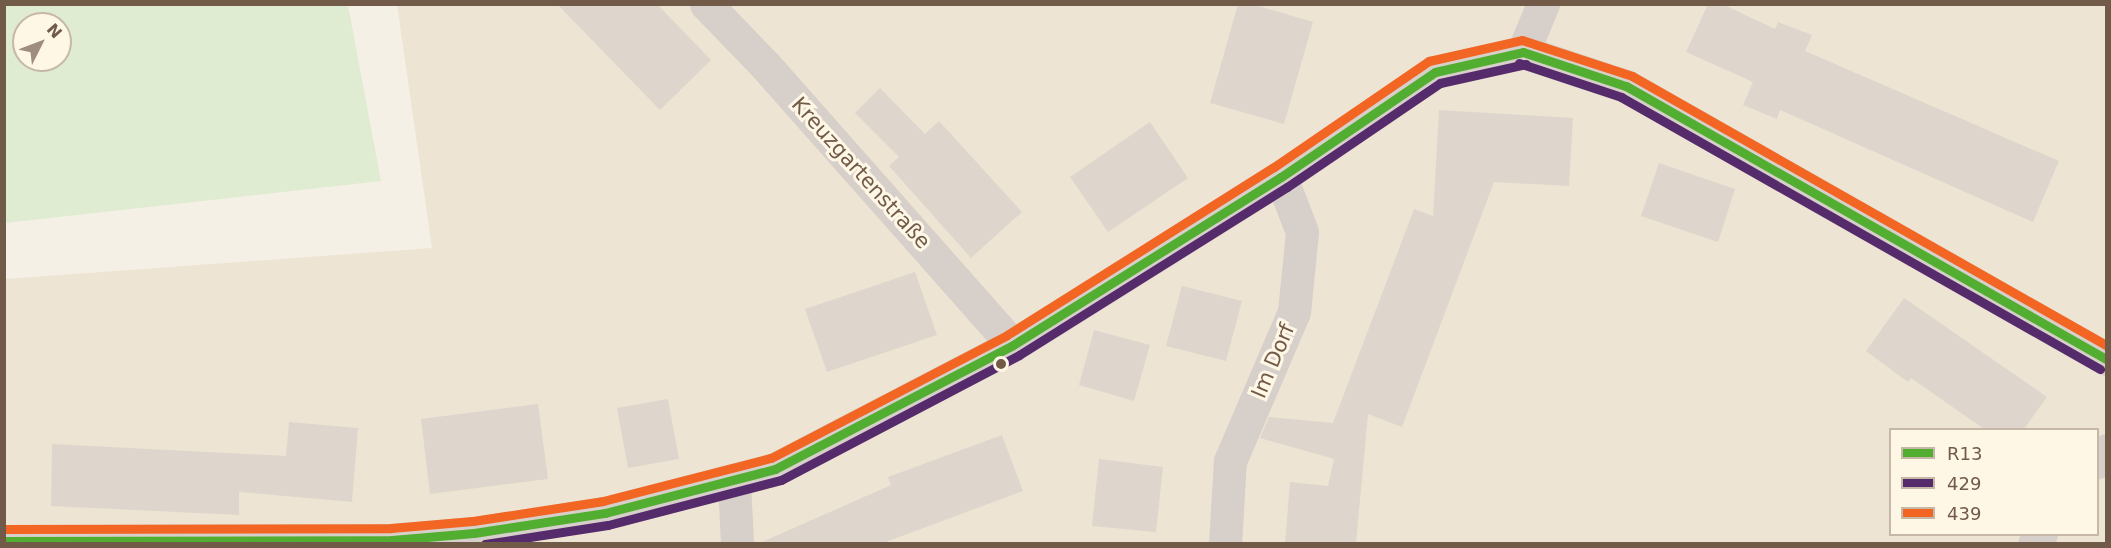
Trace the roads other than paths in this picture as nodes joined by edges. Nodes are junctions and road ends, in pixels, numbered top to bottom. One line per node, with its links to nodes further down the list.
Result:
1 (706, 4): 5 (street, Kreuzgartenstraße)
2 (1543, 4): 3 (street)
3 (1523, 52): 4 (street); 6 (street)
4 (1281, 177): 5 (street); 10 (street, Im Dorf)
5 (1013, 345): 7 (street)
6 (2106, 359)
7 (734, 482): 8 (street); 9 (street)
8 (4, 541)
9 (737, 543)
10 (1225, 543)

